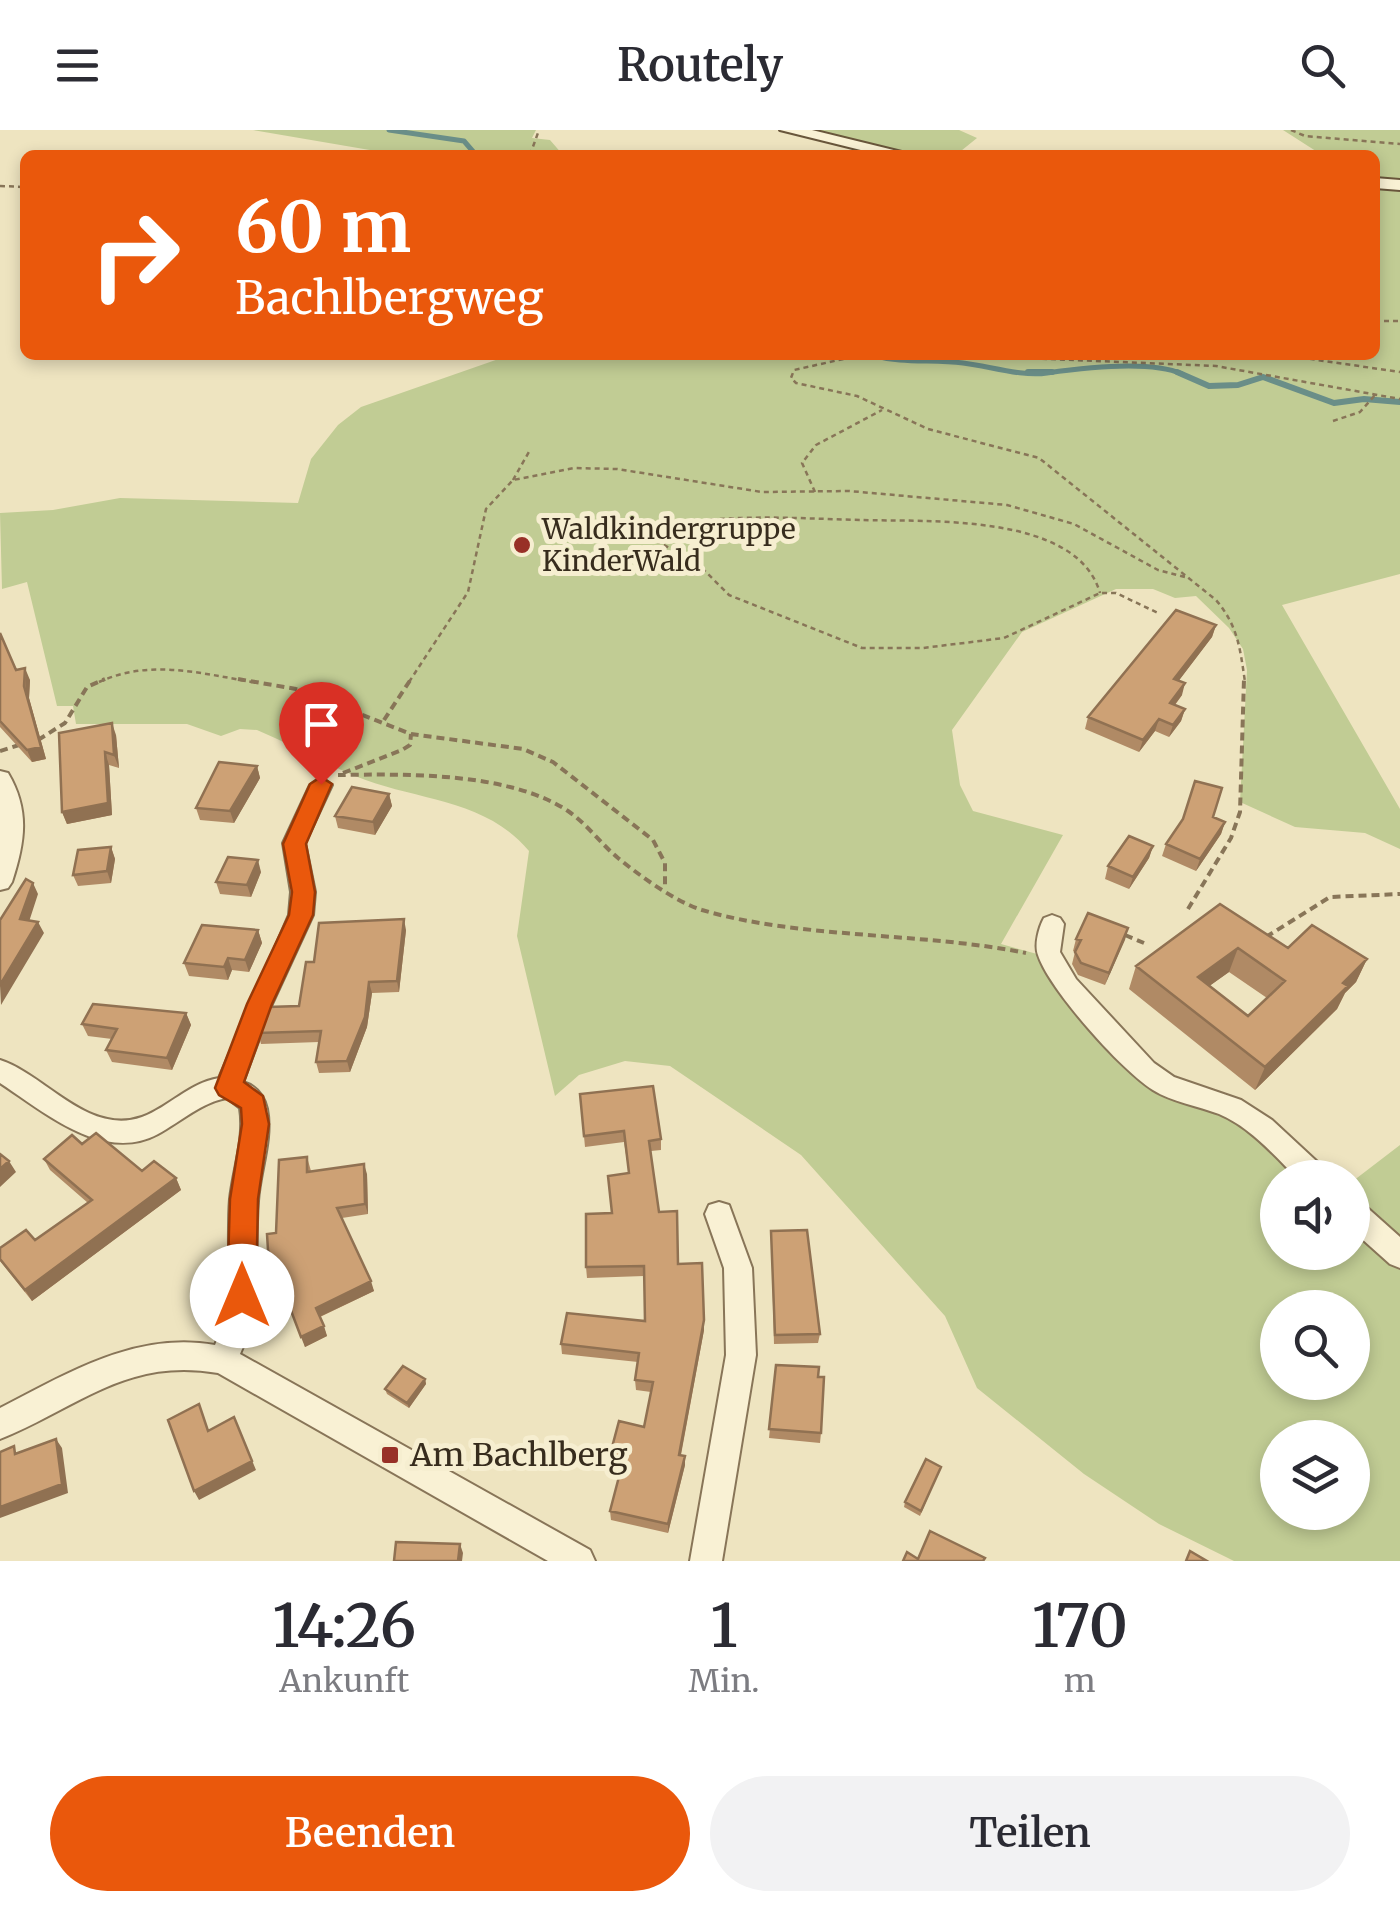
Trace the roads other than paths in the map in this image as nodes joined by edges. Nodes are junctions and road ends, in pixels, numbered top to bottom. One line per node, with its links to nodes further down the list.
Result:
1 (788, 130): 2 (street)
2 (882, 150)
3 (0, 778): 5 (street)
4 (321, 784): 8 (street)
5 (0, 882)
6 (1052, 924): 9 (street)
7 (0, 1070): 8 (street)
8 (228, 1088): 13 (street)
9 (1297, 1160)
10 (719, 1214): 16 (street)
11 (1370, 1228): 12 (street)
12 (1400, 1255)
13 (222, 1360): 14 (street); 15 (street)
14 (0, 1424)
15 (579, 1561)
16 (706, 1561)

